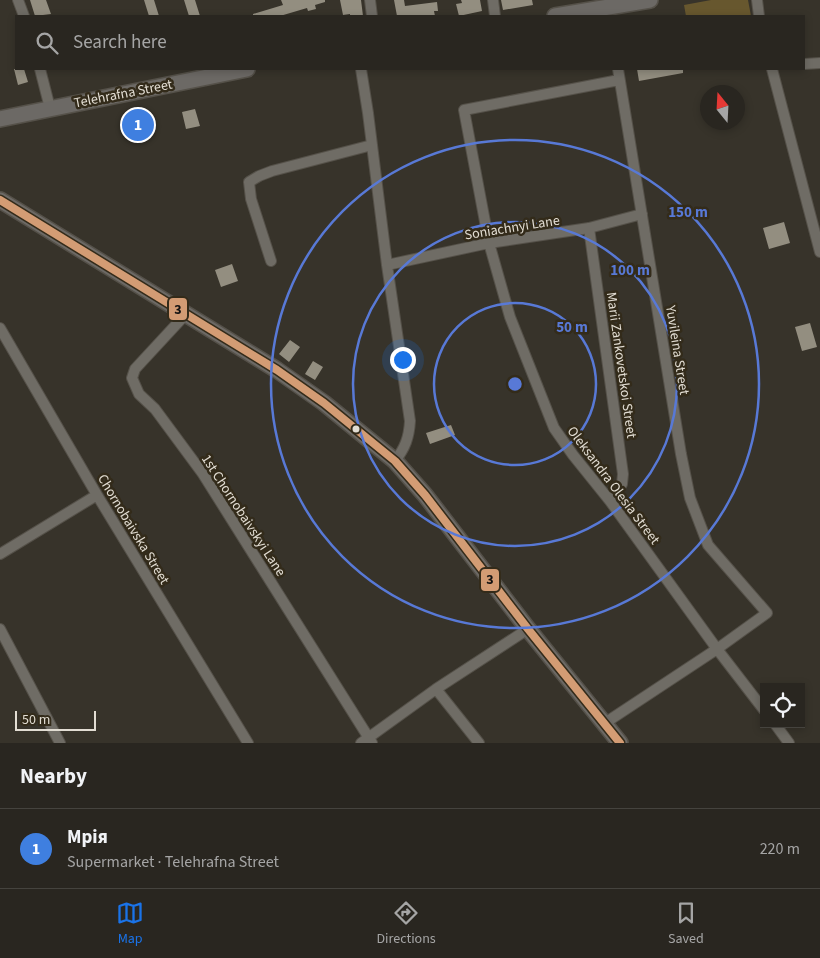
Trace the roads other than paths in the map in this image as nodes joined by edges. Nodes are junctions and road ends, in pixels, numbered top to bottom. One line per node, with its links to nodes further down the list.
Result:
1 (18, 0): 7 (street)
2 (370, 0): 8 (street)
3 (492, 0): 9 (street)
4 (650, 0): 6 (street)
5 (757, 0): 11 (street)
6 (609, 8): 10 (street)
7 (24, 15)
8 (372, 15)
9 (495, 15)
10 (562, 15)
11 (759, 15)
12 (820, 63): 13 (street)
13 (805, 64)
14 (40, 70): 20 (street)
15 (242, 70): 20 (street, Telehrafna Street)
16 (361, 70): 22 (street)
17 (618, 70): 19 (street, Yuvileina Street)
18 (772, 70): 27 (street)
19 (620, 80): 24 (street, Yuvileina Street); 26 (street, Oleksandra Olesia Street)
20 (50, 108): 21 (street, Telehrafna Street)
21 (0, 119)
22 (372, 145): 28 (street); 29 (street)
23 (0, 200): 30 (street)
24 (642, 214): 25 (street, Soniachnyi Lane); 39 (street, Yuvileina Street)
25 (589, 228): 26 (street, Soniachnyi Lane); 34 (street, Marii Zankovetskoi Street)
26 (489, 243): 29 (street, Soniachnyi Lane); 34 (street, Oleksandra Olesia Street)
27 (820, 252)
28 (271, 260)
29 (387, 264): 32 (street)
30 (185, 315): 32 (street); 44 (street, 1st Chornobaivskyi Lane)
31 (0, 328): 33 (street, Chornobaivska Street)
32 (395, 461): 37 (street)
33 (97, 495): 35 (street); 46 (street, Chornobaivska Street)
34 (610, 501): 39 (street, Oleksandra Olesia Street)
35 (0, 554)
36 (0, 629): 38 (street)
37 (528, 629): 40 (street); 42 (street)
38 (3, 640): 45 (street)
39 (717, 649): 41 (street, Oleksandra Olesia Street); 42 (street)
40 (436, 689): 44 (street); 47 (street)
41 (760, 705)
42 (605, 723): 48 (street)
43 (778, 728): 49 (street)
44 (367, 741)
45 (60, 743)
46 (248, 743)
47 (479, 743)
48 (620, 743)
49 (789, 743)

